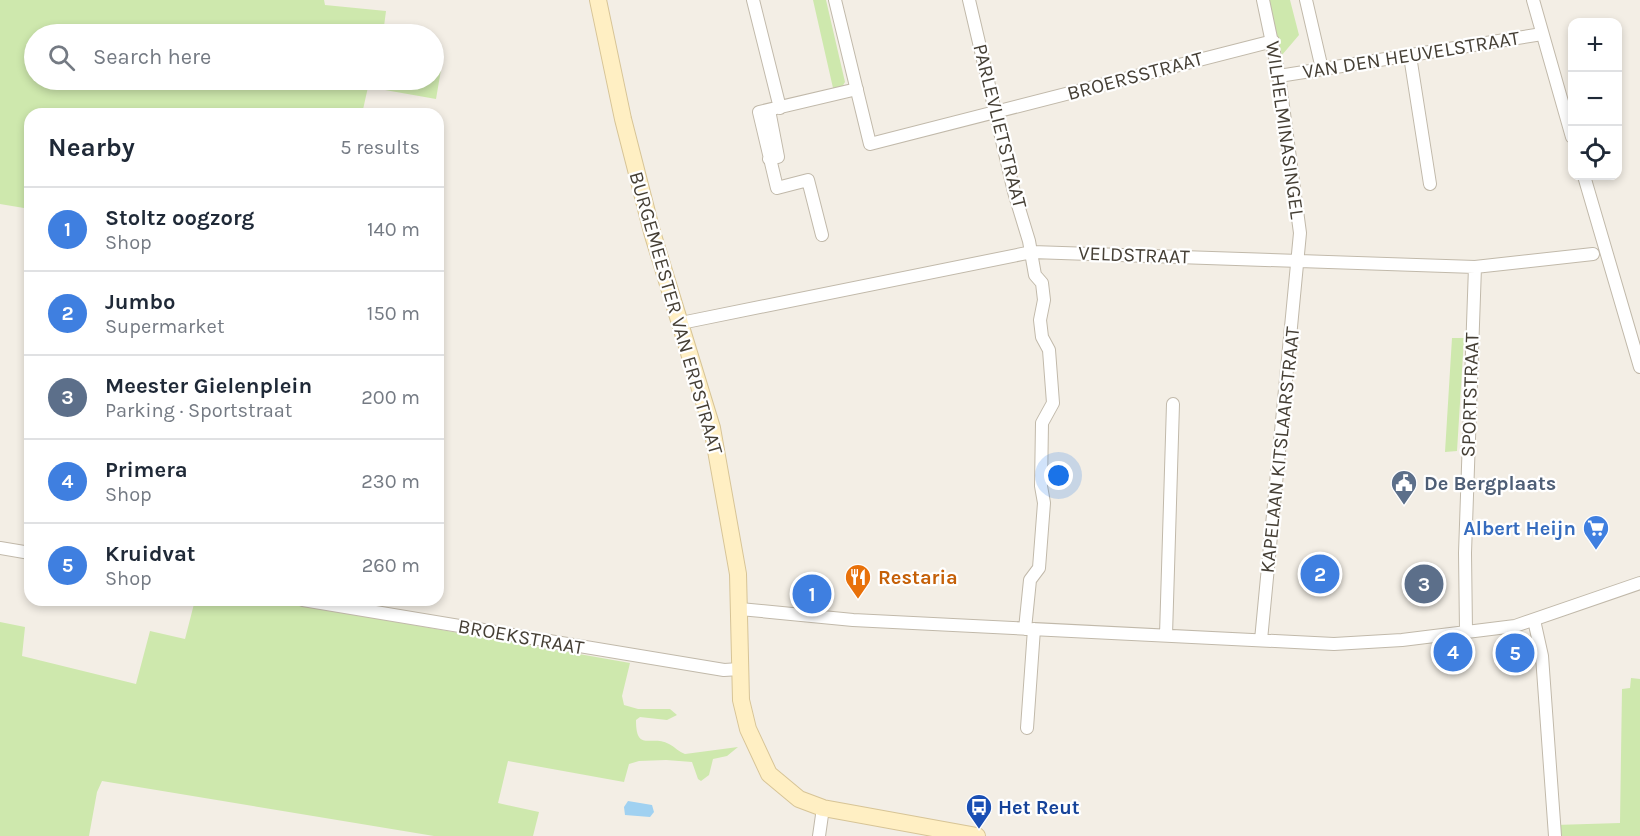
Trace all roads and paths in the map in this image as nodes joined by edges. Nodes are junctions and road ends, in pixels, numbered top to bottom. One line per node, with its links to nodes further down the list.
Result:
1 (598, 0): 24 (street, BURGEMEESTER VAN ERPSTRAAT)
2 (753, 0): 14 (street)
3 (835, 0): 13 (street)
4 (969, 0): 15 (street, PARLEVLIETSTRAAT)
5 (1263, 0): 9 (street, WILHELMINASINGEL)
6 (1306, 0): 11 (street)
7 (1533, 0): 8 (street)
8 (1542, 33): 10 (street, VAN DEN HEUVELSTRAAT); 16 (street)
9 (1273, 41): 12 (street, WILHELMINASINGEL); 15 (street, BROERSSTRAAT)
10 (1410, 56): 11 (street, VAN DEN HEUVELSTRAAT); 18 (street)
11 (1322, 69): 12 (street, VAN DEN HEUVELSTRAAT)
12 (1279, 76): 22 (street, WILHELMINASINGEL)
13 (857, 89): 14 (street); 15 (street, BROERSSTRAAT)
14 (775, 109): 19 (street)
15 (996, 112): 20 (street, PARLEVLIETSTRAAT)
16 (1569, 126)
17 (1585, 180): 25 (street)
18 (1430, 184)
19 (822, 235)
20 (1032, 252): 22 (street, VELDSTRAAT); 24 (street, VELDSTRAAT); 33 (street, PARLEVLIETSTRAAT)
21 (1593, 254): 23 (street, VELDSTRAAT)
22 (1298, 261): 23 (street, VELDSTRAAT); 36 (street, KAPELAAN KITSLAARSTRAAT)
23 (1475, 267): 34 (street, SPORTSTRAAT)
24 (681, 323): 31 (street, BURGEMEESTER VAN ERPSTRAAT)
25 (1640, 367)
26 (1173, 404): 35 (street)
27 (0, 548): 28 (street)
28 (24, 552)
29 (1640, 583): 32 (street)
30 (338, 606): 37 (street, BROEKSTRAAT)
31 (740, 609): 33 (street); 37 (street, BURGEMEESTER VAN ERPSTRAAT)
32 (1534, 620): 34 (street); 42 (street)
33 (1030, 629): 35 (street); 38 (street, PARLEVLIETSTRAAT)
34 (1466, 631): 36 (street)
35 (1166, 635): 36 (street)
36 (1261, 640)
37 (740, 669): 39 (street, BURGEMEESTER VAN ERPSTRAAT)
38 (1027, 728)
39 (823, 808): 40 (street); 41 (street, BURGEMEESTER VAN ERPSTRAAT)
40 (819, 836)
41 (977, 836)
42 (1555, 836)

